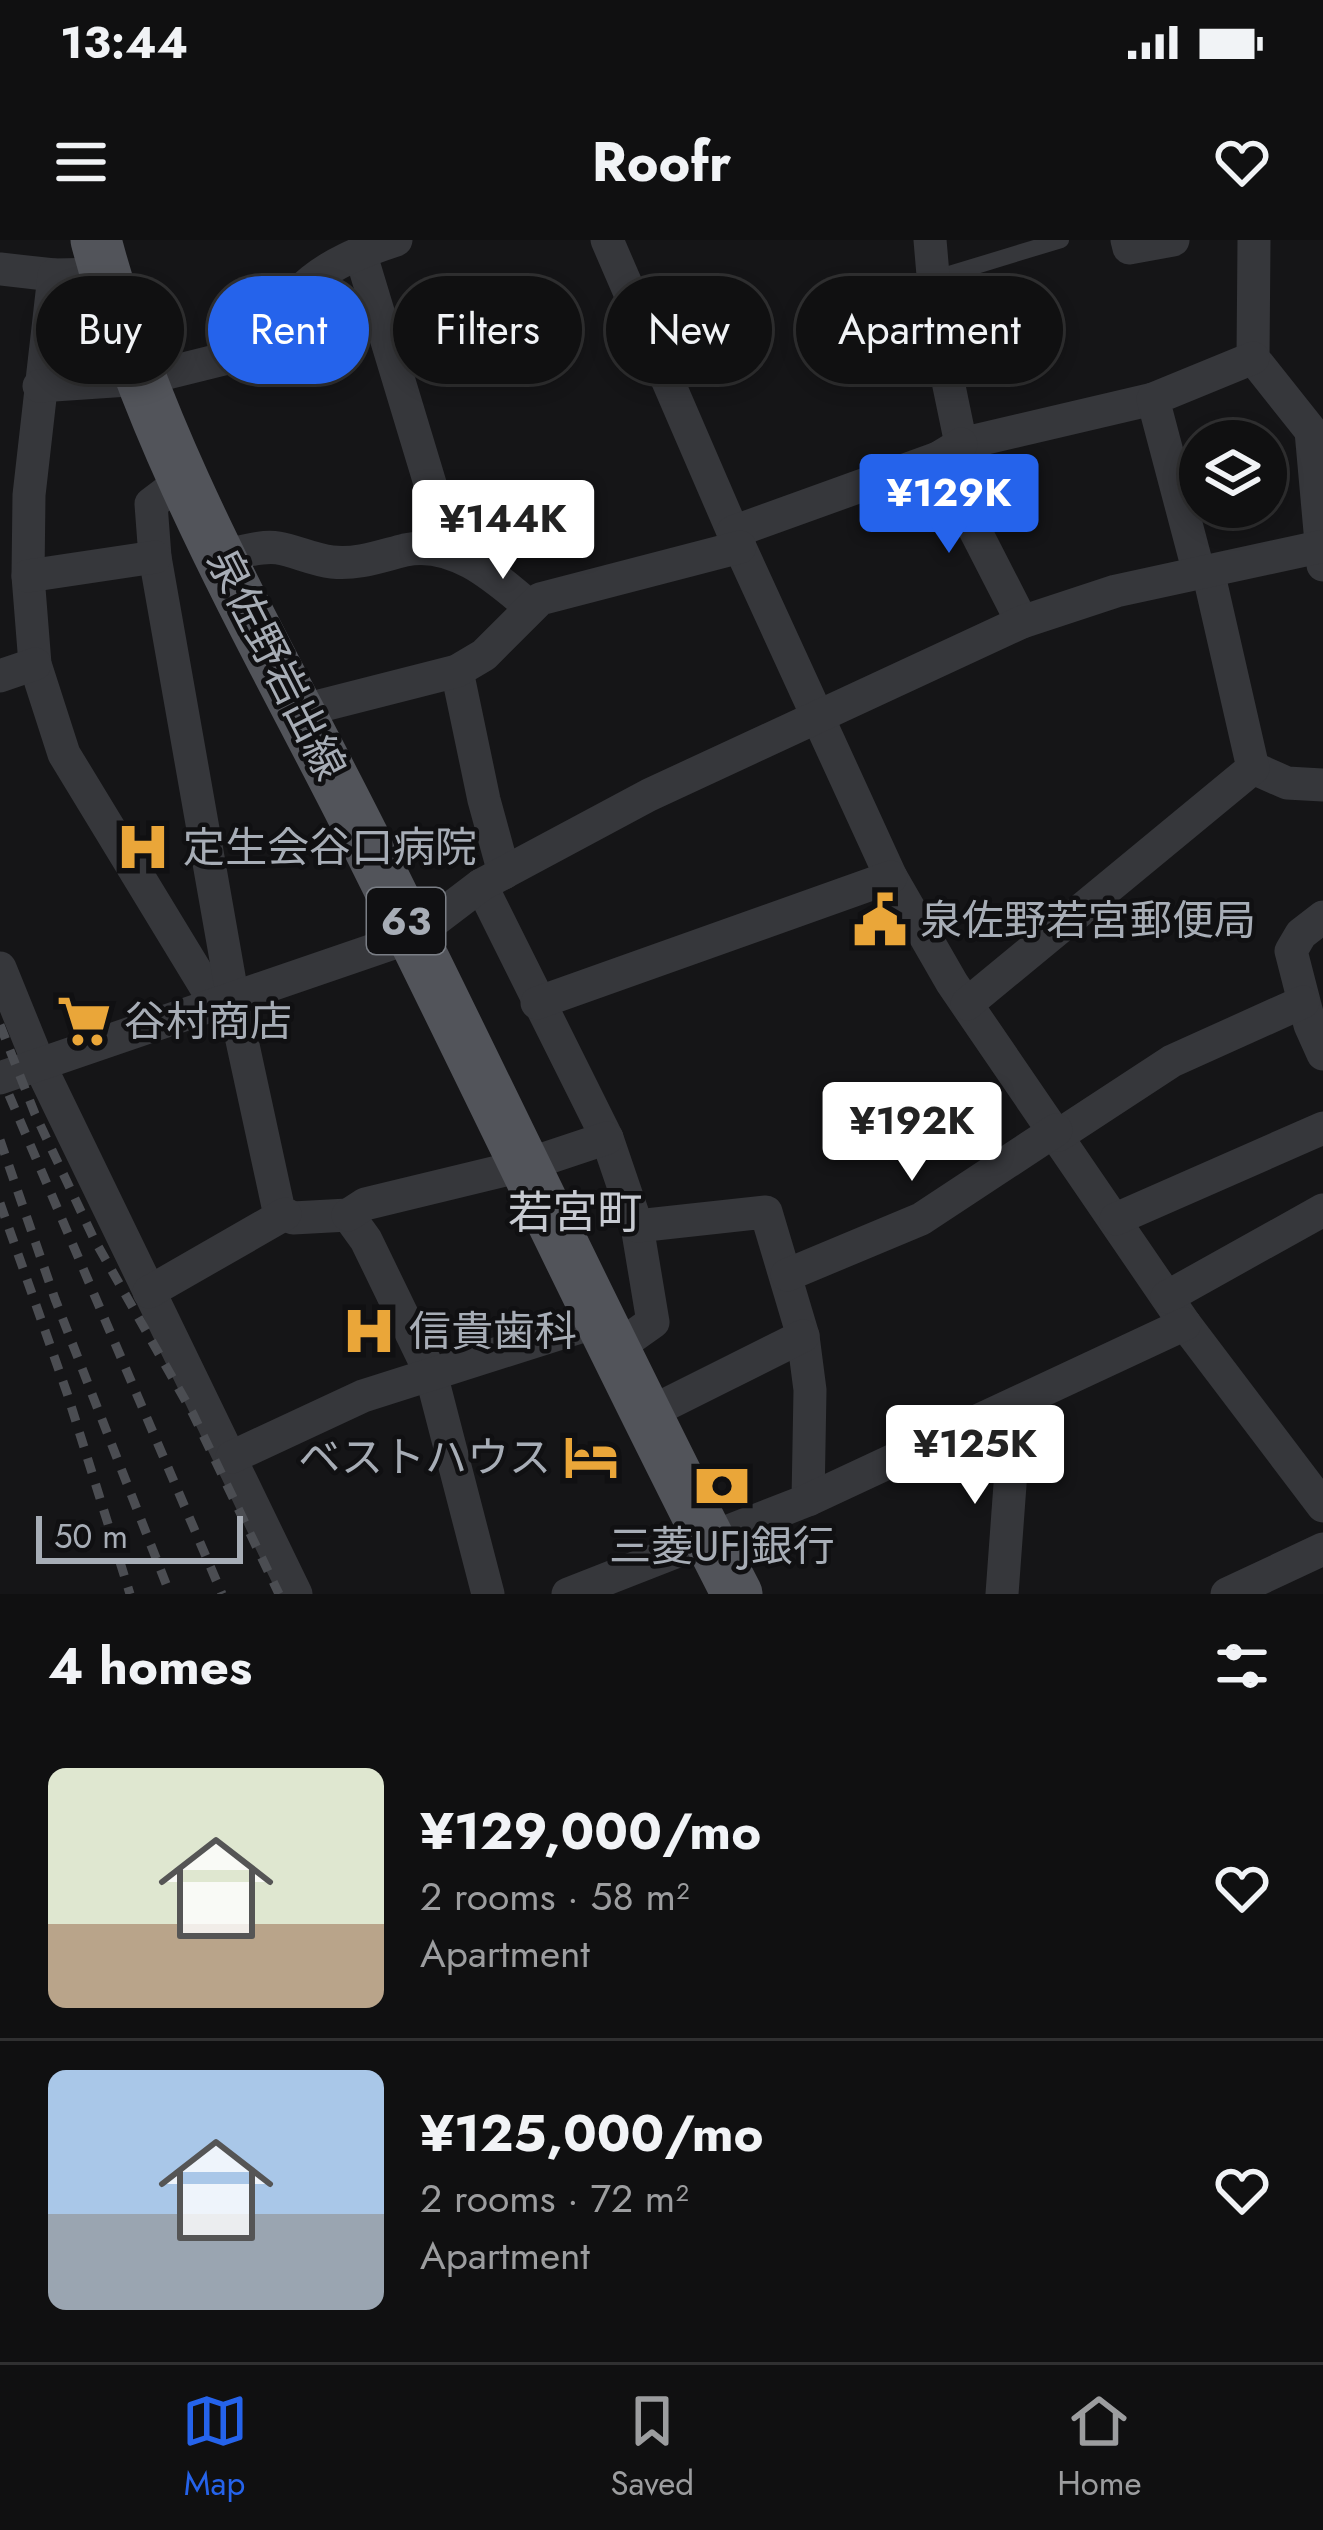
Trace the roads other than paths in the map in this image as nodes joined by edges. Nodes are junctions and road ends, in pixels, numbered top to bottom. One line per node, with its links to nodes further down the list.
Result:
1 (396, 240): 8 (street)
2 (608, 240): 25 (street)
3 (930, 240): 12 (street)
4 (1060, 240): 13 (lane)
5 (1127, 240): 6 (street)
6 (1173, 240)
7 (1255, 240): 14 (street)
8 (360, 252): 15 (street); 26 (street)
9 (100, 257): 11 (street)
10 (0, 269): 11 (street)
11 (54, 275): 19 (street)
12 (933, 276)
13 (940, 276)
14 (1253, 358): 20 (street); 21 (street)
15 (184, 369)
16 (69, 384): 19 (street)
17 (145, 384): 23 (main road, 泉佐野岩出線 / 63)
18 (943, 384): 22 (street)
19 (39, 386): 24 (street)
20 (1153, 399): 22 (street); 30 (street)
21 (1317, 430): 27 (street)
22 (950, 451): 25 (street); 33 (street)
23 (184, 479): 28 (main road, 泉佐野岩出線 / 63); 29 (street)
24 (14, 494): 31 (street)
25 (736, 539): 32 (street); 38 (street)
26 (451, 553): 28 (street); 32 (street)
27 (1322, 553): 30 (street)
28 (222, 556): 37 (main road, 泉佐野岩出線 / 63)
29 (155, 557): 31 (street); 46 (street)
30 (1203, 572): 33 (street); 39 (street)
31 (28, 576): 34 (street)
32 (529, 606): 35 (street)
33 (1022, 622): 38 (street)
34 (35, 664): 36 (street); 46 (street)
35 (457, 671): 37 (street); 42 (street)
36 (0, 676)
37 (300, 711): 44 (main road, 泉佐野岩出線 / 63)
38 (818, 718): 41 (street); 42 (street)
39 (1253, 768): 40 (street); 49 (street)
40 (1323, 784)
41 (891, 877): 48 (street); 49 (street)
42 (493, 879): 44 (street); 48 (street)
43 (1323, 917): 47 (street)
44 (414, 936): 46 (street); 56 (main road, 泉佐野岩出線 / 63)
45 (0, 968): 51 (street)
46 (225, 1002): 51 (street); 58 (street)
47 (1303, 1002): 50 (street); 54 (street)
48 (537, 1003): 55 (street)
49 (967, 1004): 54 (street)
50 (1323, 1054)
51 (39, 1064): 52 (street); 63 (street)
52 (0, 1078)
53 (1323, 1128): 60 (street)
54 (1057, 1132): 60 (street); 62 (street)
55 (607, 1138): 56 (street); 61 (street)
56 (526, 1165): 59 (street); 65 (main road, 泉佐野岩出線 / 63)
57 (1323, 1210): 64 (street)
58 (285, 1214): 59 (street); 63 (street)
59 (348, 1215): 67 (street)
60 (1116, 1219): 64 (street)
61 (637, 1226): 62 (street); 65 (street)
62 (787, 1274): 66 (street)
63 (149, 1292): 70 (street)
64 (1172, 1303): 69 (street); 72 (street)
65 (608, 1334): 67 (street); 68 (main road, 泉佐野岩出線 / 63)
66 (803, 1336): 68 (street); 71 (street)
67 (431, 1374): 70 (street); 76 (street)
68 (647, 1414): 73 (main road, 泉佐野岩出線 / 63)
69 (989, 1418): 71 (street); 79 (street)
70 (232, 1457): 75 (street)
71 (808, 1500): 73 (street)
72 (1323, 1507)
73 (709, 1540): 77 (street); 78 (main road, 泉佐野岩出線 / 63)
74 (1323, 1549): 80 (street)
75 (296, 1594)
76 (488, 1594)
77 (568, 1594)
78 (737, 1594)
79 (1002, 1594)
80 (1227, 1594)

